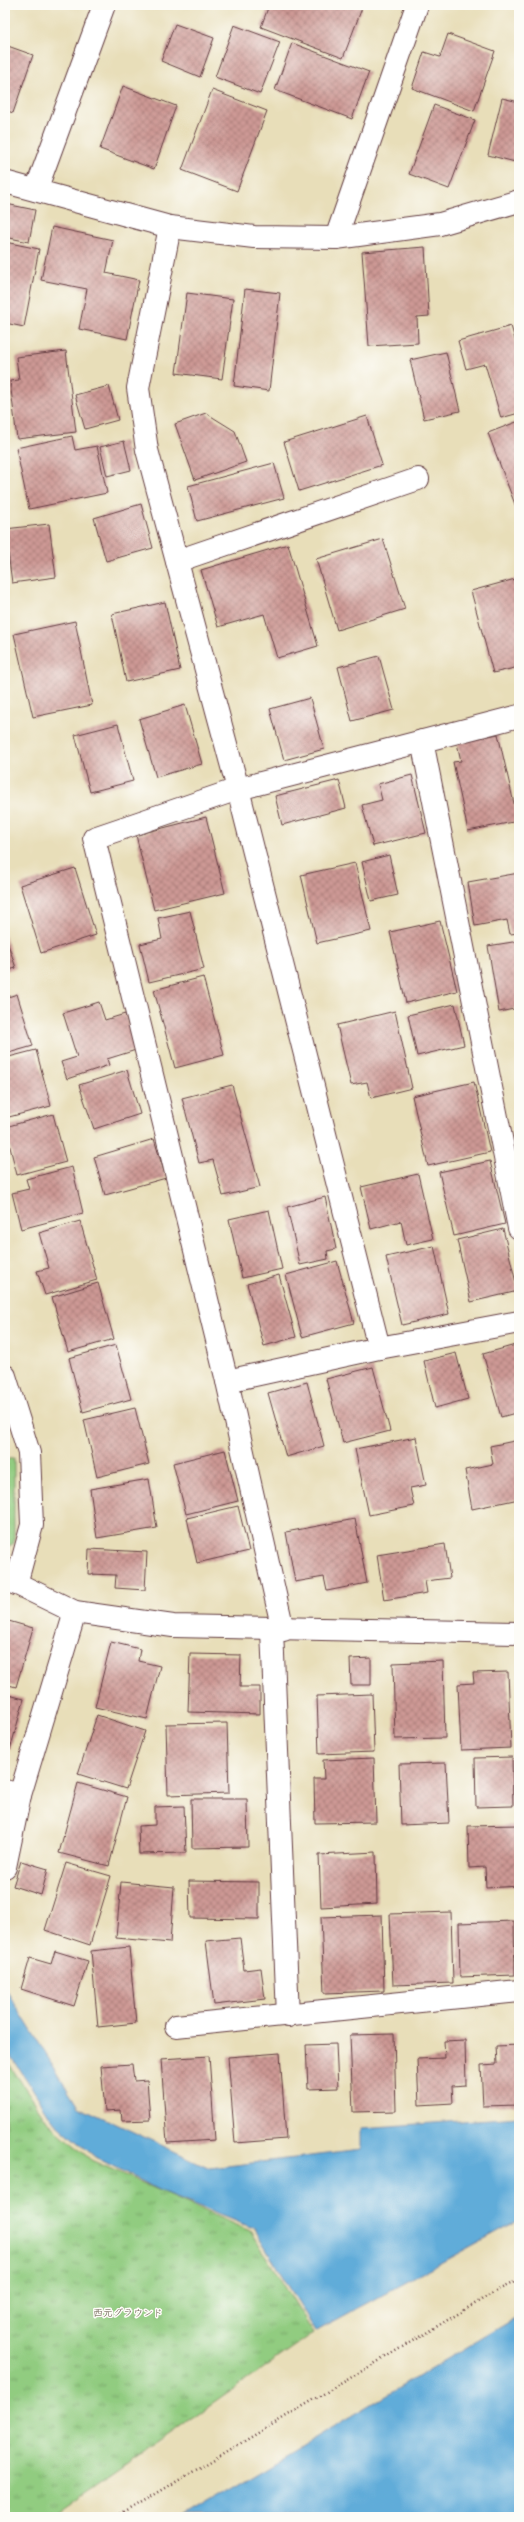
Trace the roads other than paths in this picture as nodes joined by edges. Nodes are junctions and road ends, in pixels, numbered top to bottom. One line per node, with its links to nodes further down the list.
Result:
1 (104, 5): 4 (street)
2 (417, 5): 7 (street)
3 (5, 182): 4 (street)
4 (36, 190): 6 (street)
5 (519, 200): 7 (street)
6 (170, 227): 7 (street); 9 (street)
7 (336, 238)
8 (418, 479): 9 (street)
9 (177, 561): 12 (street)
10 (519, 716): 11 (street)
11 (422, 741): 12 (street); 13 (street)
12 (238, 789): 15 (street); 17 (street)
13 (519, 1228)
14 (519, 1322): 15 (street)
15 (379, 1348): 17 (street)
16 (5, 1376): 18 (street)
17 (227, 1381): 20 (street)
18 (10, 1580): 19 (street)
19 (75, 1612): 20 (street); 22 (street)
20 (277, 1630): 21 (street); 25 (street)
21 (519, 1633)
22 (12, 1793): 23 (street)
23 (5, 1867)
24 (519, 1990): 25 (street)
25 (288, 2016): 26 (street)
26 (176, 2026)

